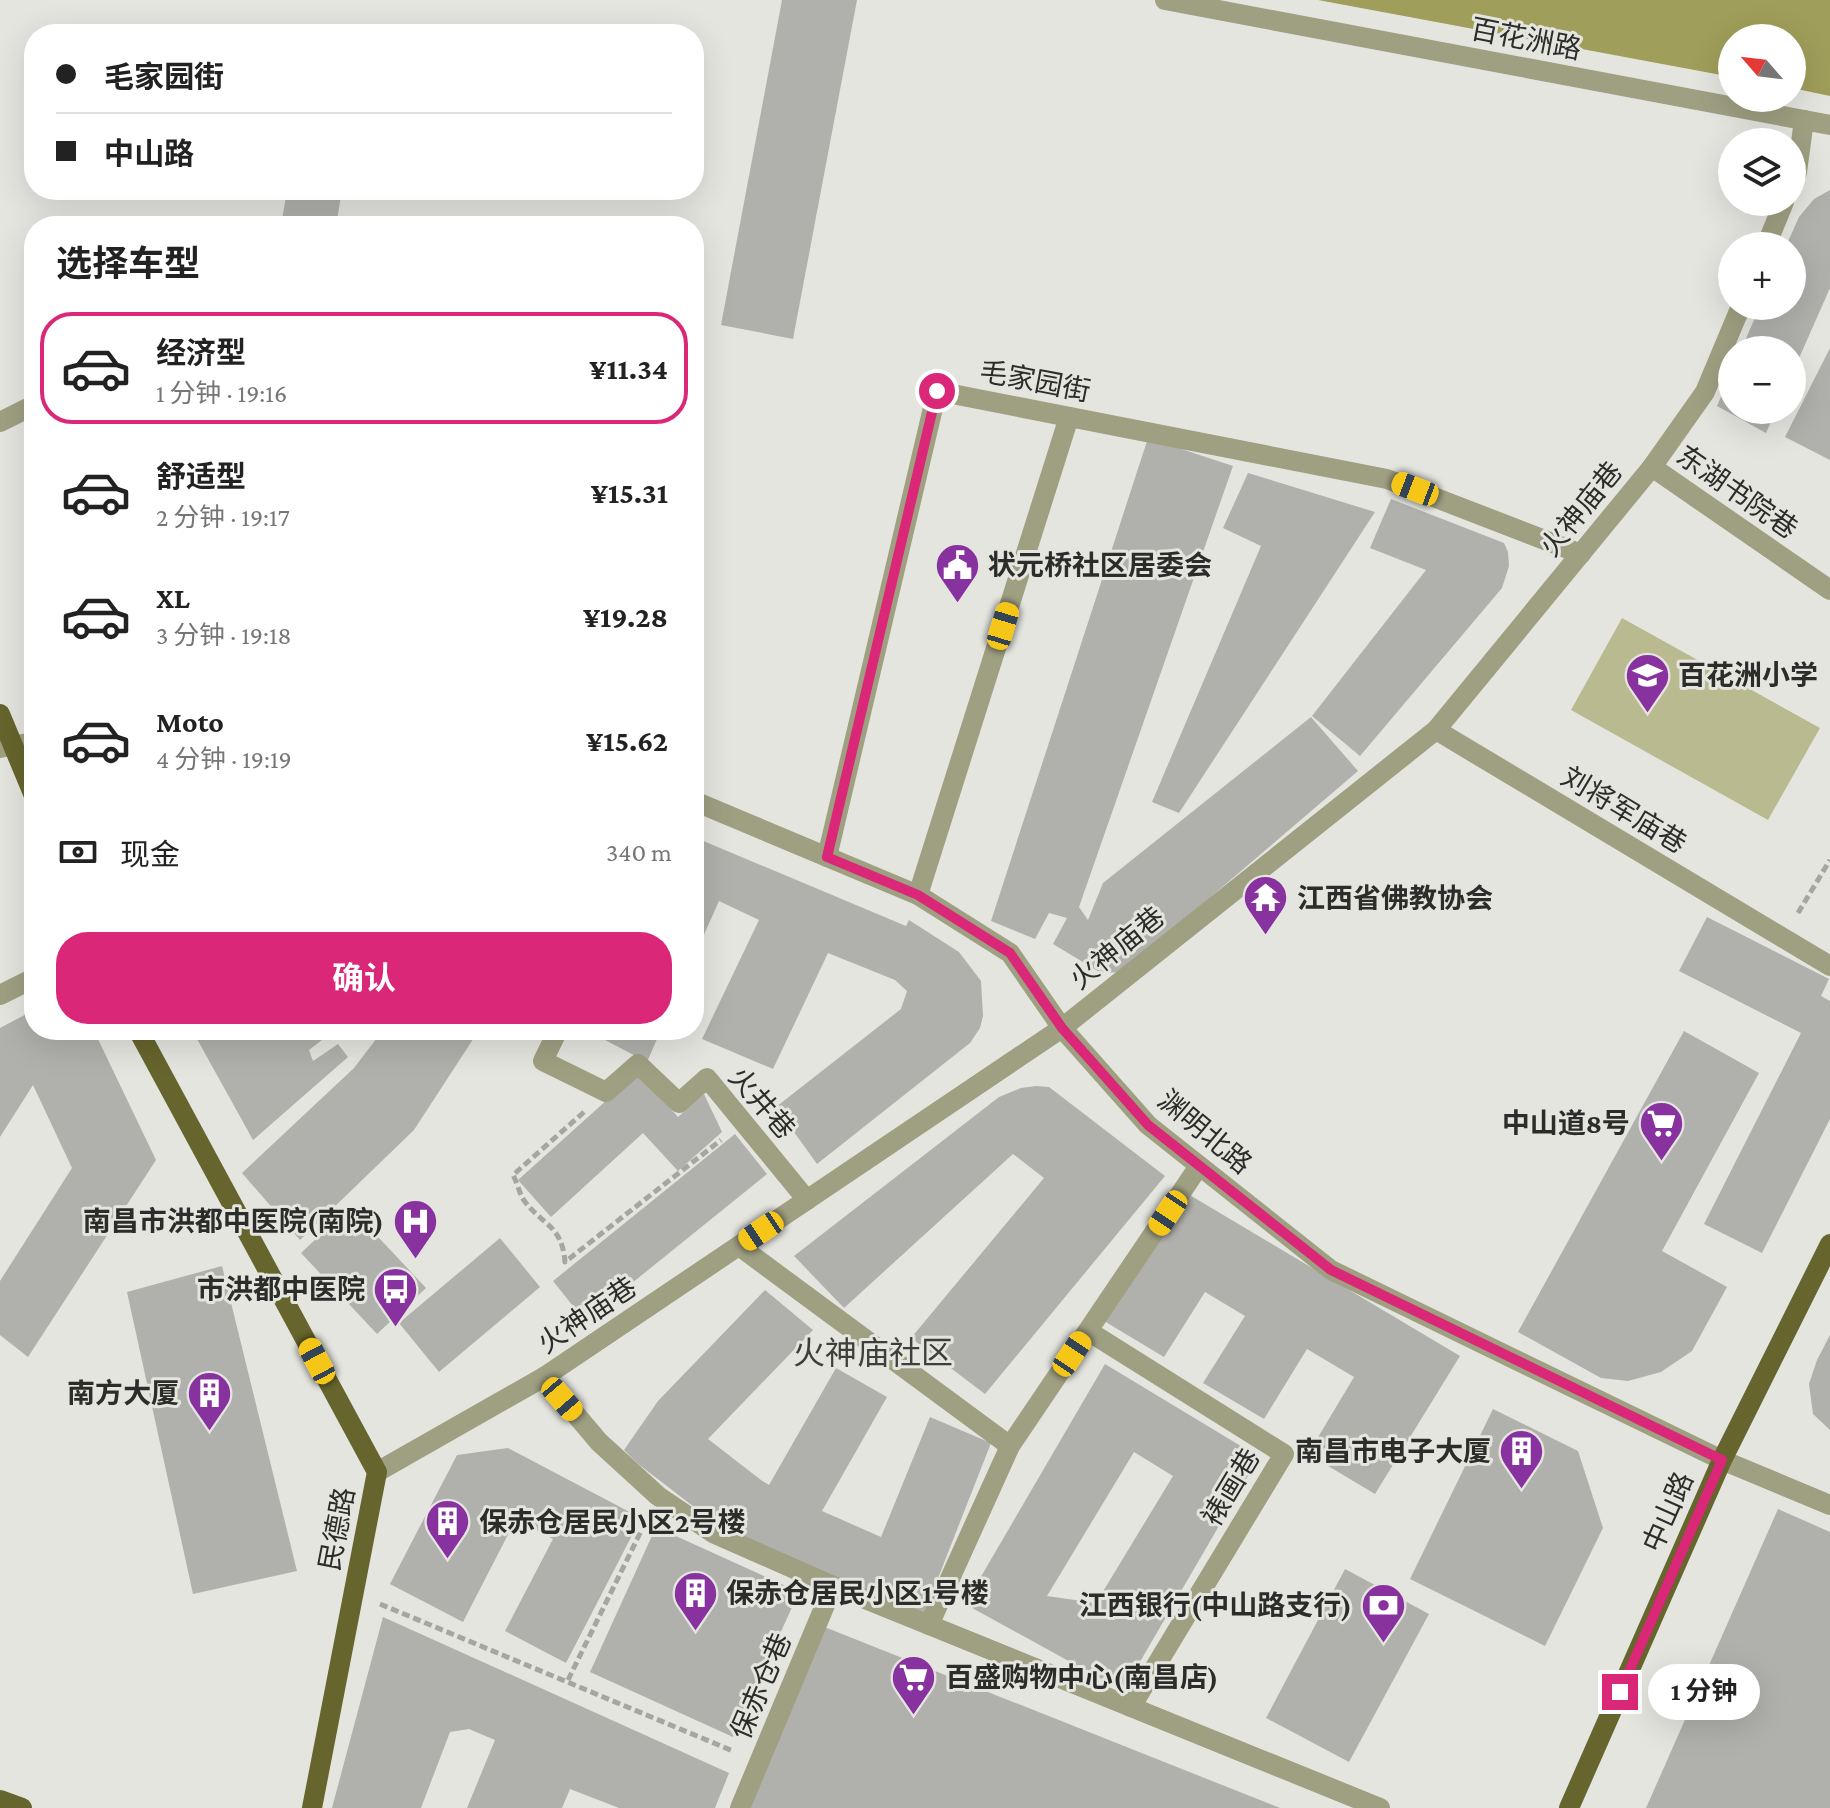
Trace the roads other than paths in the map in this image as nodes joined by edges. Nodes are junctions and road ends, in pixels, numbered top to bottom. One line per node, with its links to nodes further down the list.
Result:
1 (1165, 0): 2 (street, 百花洲路)
2 (1804, 120): 3 (street, 百花洲路); 4 (street)
3 (1830, 125)
4 (1803, 128)
5 (1735, 320): 9 (street, 火神庙巷)
6 (24, 410): 8 (street)
7 (1069, 417): 10 (street, 毛家园街); 17 (street, 毛家园街); 18 (street)
8 (0, 422)
9 (1652, 467): 10 (street, 火神庙巷); 11 (street, 东湖书院巷)
10 (1581, 554): 13 (street, 火神庙巷)
11 (1830, 590)
12 (0, 714): 14 (main road)
13 (1436, 730): 19 (street, 刘将军庙巷); 22 (street, 火神庙巷)
14 (16, 745): 15 (main road)
15 (24, 768)
16 (704, 805): 17 (street, 渊明北路)
17 (827, 857): 18 (street, 渊明北路)
18 (918, 895): 22 (street, 渊明北路)
19 (1830, 966)
20 (24, 983): 21 (street)
21 (0, 995)
22 (1062, 1028): 25 (street, 渊明北路); 26 (street, 火神庙巷)
23 (143, 1040): 33 (main road, 民德路)
24 (553, 1040): 26 (street, 火井巷)
25 (1199, 1166): 29 (street); 32 (street, 渊明北路)
26 (807, 1200): 28 (street, 火神庙巷)
27 (1830, 1244): 32 (main road, 中山路)
28 (739, 1246): 30 (street, 火神庙巷); 31 (street)
29 (1088, 1331): 31 (street); 37 (street, 裱画巷)
30 (544, 1377): 33 (street, 火神庙巷); 35 (street)
31 (1010, 1446): 36 (street)
32 (1722, 1460): 34 (street, 渊明北路); 43 (main road, 中山路)
33 (377, 1472): 40 (main road, 民德路)
34 (1830, 1505)
35 (833, 1586): 36 (street); 41 (street, 保赤仓巷)
36 (929, 1625): 37 (street)
37 (1131, 1707): 42 (street)
38 (0, 1800): 39 (main road)
39 (22, 1808)
40 (312, 1808)
41 (740, 1808)
42 (1380, 1808)
43 (1569, 1808)

